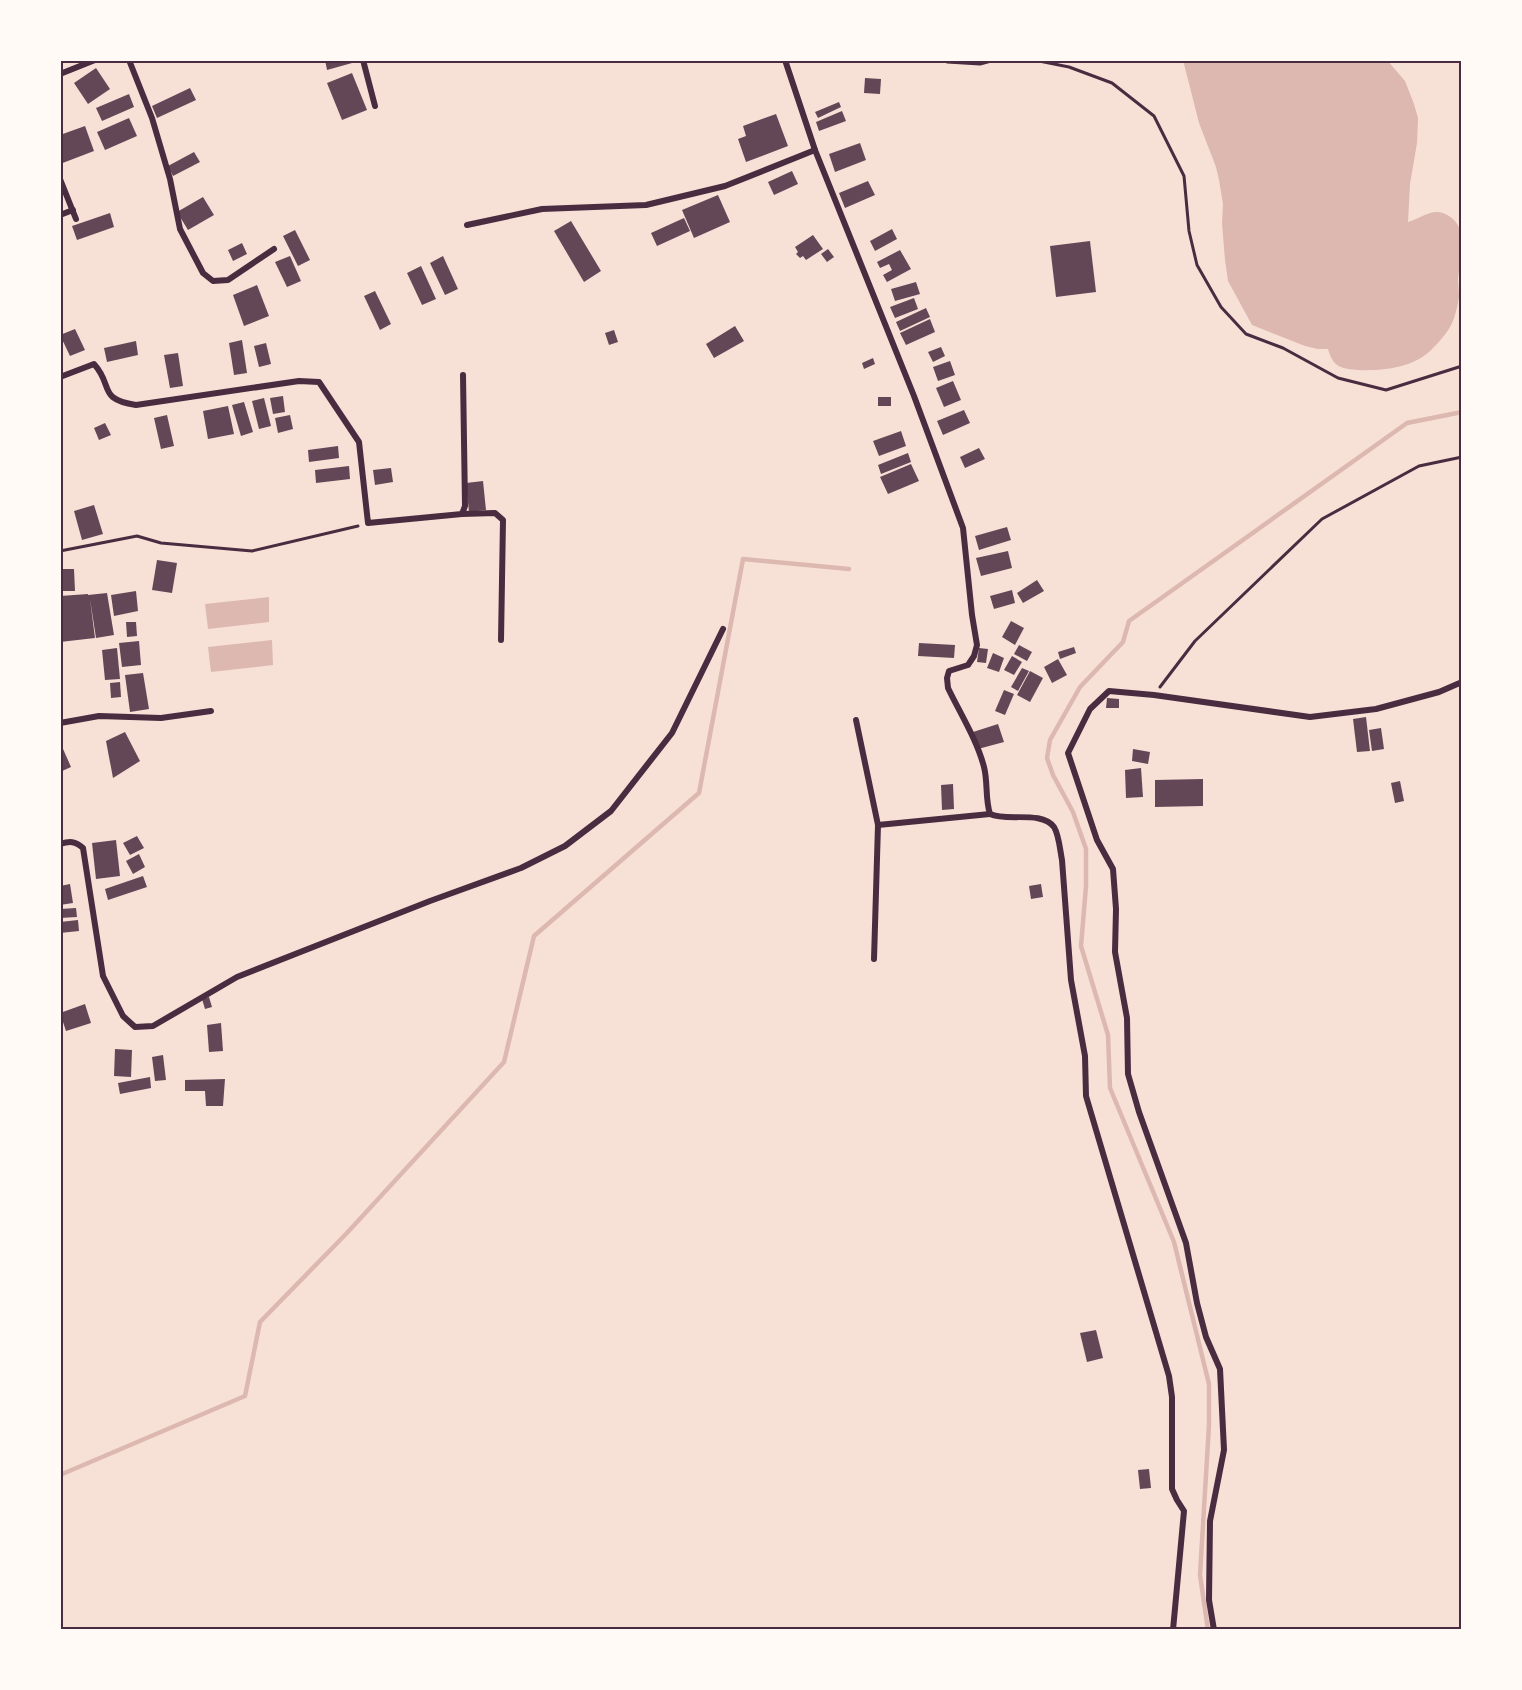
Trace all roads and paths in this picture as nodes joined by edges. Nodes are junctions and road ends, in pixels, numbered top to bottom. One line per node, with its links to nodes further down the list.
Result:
1 (95, 60): 8 (street)
2 (129, 60): 16 (street)
3 (363, 60): 9 (street)
4 (785, 60): 10 (street)
5 (945, 60): 6 (path)
6 (995, 60)
7 (1034, 60): 17 (path)
8 (60, 74)
9 (375, 106)
10 (815, 150): 15 (street); 31 (street)
11 (60, 179): 12 (street)
12 (73, 210): 13 (street); 14 (street)
13 (60, 215)
14 (76, 219)
15 (466, 225)
16 (274, 249)
17 (1462, 366)
18 (463, 375): 21 (street)
19 (60, 377): 22 (street)
20 (1462, 457): 27 (path)
21 (462, 514): 22 (street); 25 (street)
22 (368, 523): 23 (path)
23 (60, 551)
24 (723, 628): 33 (street)
25 (501, 640)
26 (1462, 682): 27 (street)
27 (1154, 695): 36 (street)
28 (211, 711): 30 (street)
29 (856, 720): 32 (street)
30 (60, 723)
31 (990, 814): 32 (street); 35 (street)
32 (878, 825): 34 (street)
33 (60, 844)
34 (874, 959)
35 (1173, 1630)
36 (1214, 1630)

